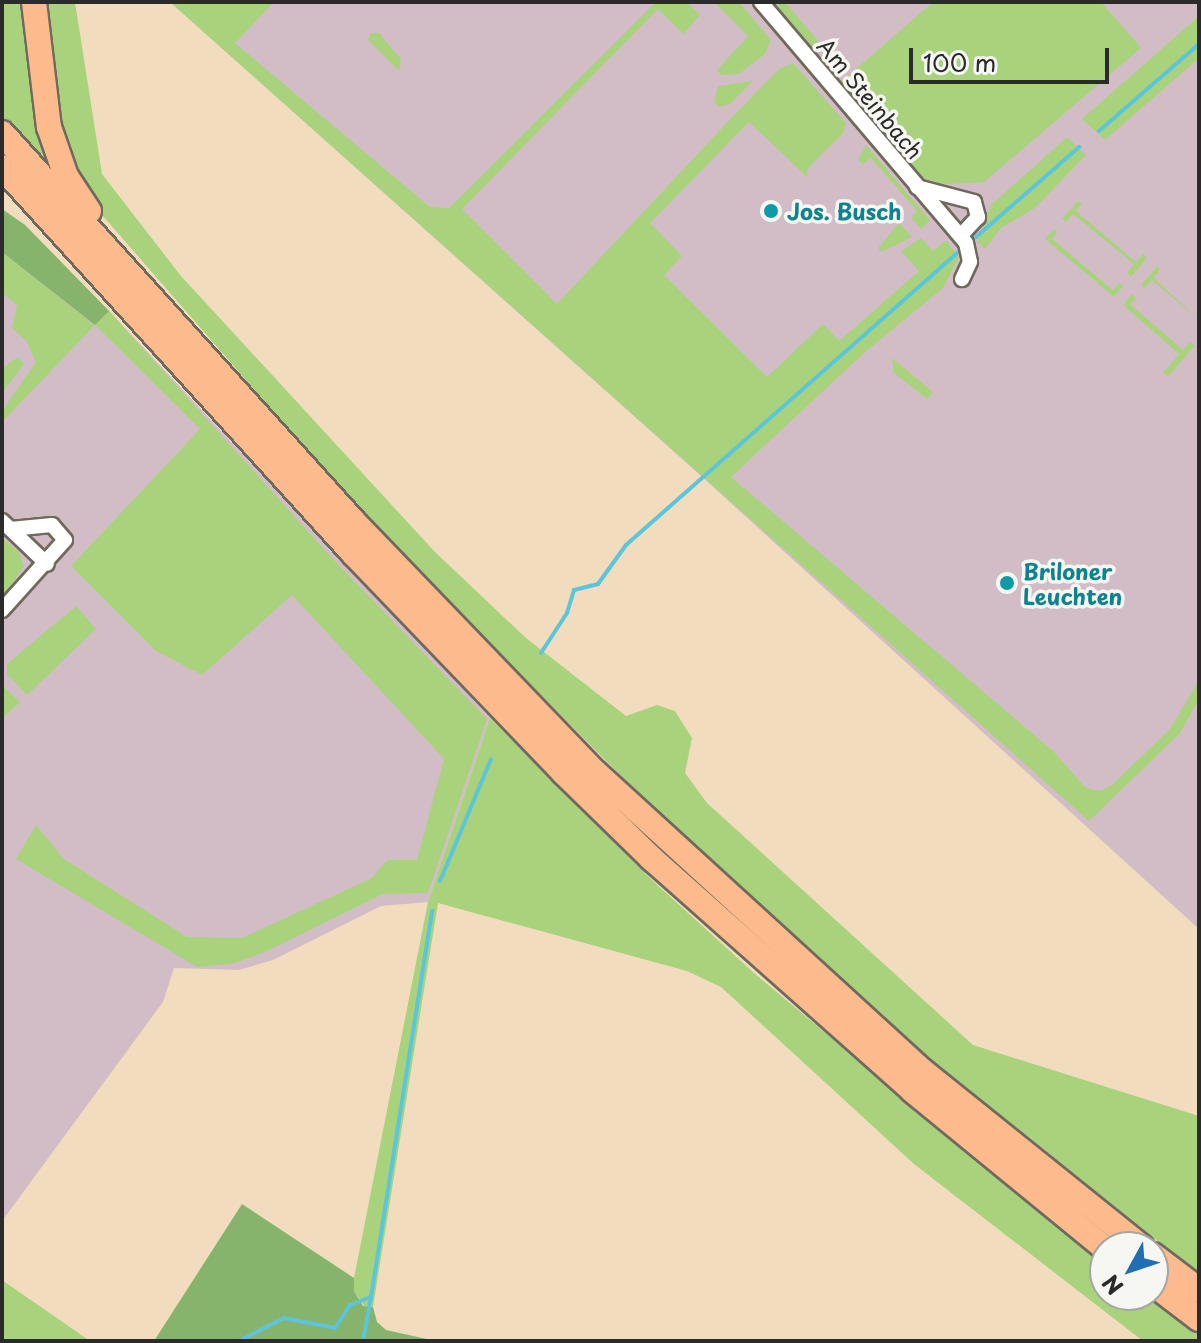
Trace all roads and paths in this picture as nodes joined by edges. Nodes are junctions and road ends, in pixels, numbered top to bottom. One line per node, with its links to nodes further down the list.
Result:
1 (34, 2): 9 (highway)
2 (761, 2): 5 (street, Am Steinbach)
3 (2, 133): 9 (highway)
4 (2, 167): 9 (highway)
5 (916, 186): 7 (street, Am Steinbach); 7 (street, Am Steinbach)
6 (2, 193): 9 (highway)
7 (960, 236): 8 (street)
8 (962, 279)
9 (159, 325): 13 (highway)
10 (6, 525): 11 (street); 11 (street)
11 (47, 564): 12 (street)
12 (2, 610)
13 (580, 773): 14 (highway); 15 (highway)
14 (1122, 1231)
15 (1089, 1235)
16 (1169, 1267): 17 (highway)
17 (1199, 1290)
18 (1169, 1296): 19 (highway)
19 (1199, 1319)

